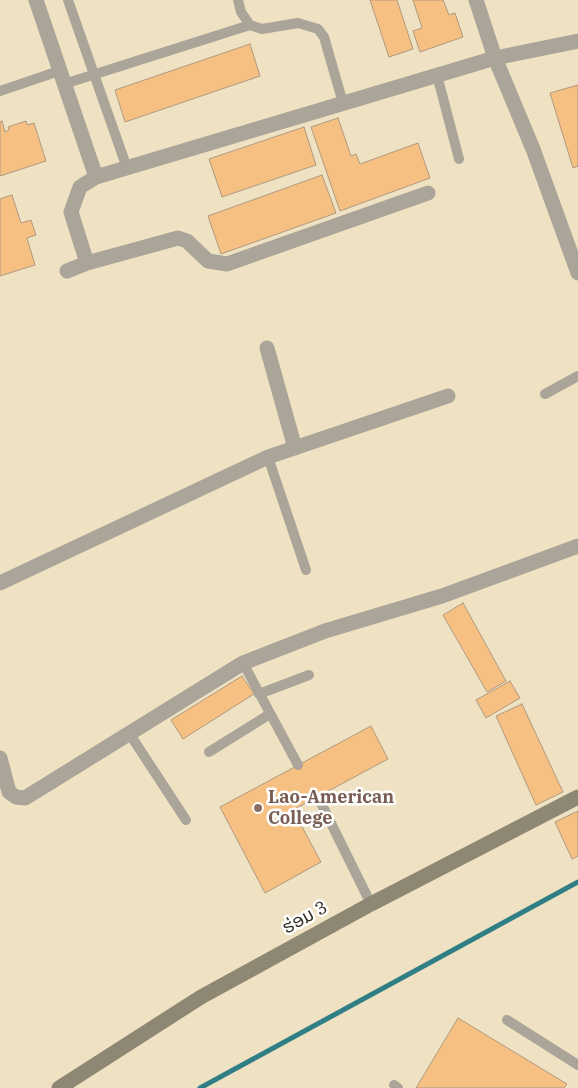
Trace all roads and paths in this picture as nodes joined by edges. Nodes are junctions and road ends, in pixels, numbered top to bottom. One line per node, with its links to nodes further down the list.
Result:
1 (36, 0): 10 (street)
2 (68, 0): 8 (lane)
3 (238, 0): 5 (lane)
4 (476, 0): 7 (street)
5 (250, 25): 8 (lane); 12 (lane)
6 (578, 41): 7 (street)
7 (495, 58): 9 (street); 19 (street)
8 (94, 74): 10 (lane); 14 (lane)
9 (437, 75): 12 (street); 13 (lane)
10 (62, 77): 11 (lane); 15 (street)
11 (0, 91)
12 (343, 103): 14 (street)
13 (459, 160)
14 (127, 168): 15 (street)
15 (96, 177): 17 (street)
16 (428, 193): 17 (street)
17 (87, 263): 18 (street)
18 (67, 271)
19 (578, 273)
20 (267, 348): 24 (street)
21 (578, 376): 22 (lane)
22 (545, 394)
23 (448, 396): 24 (street)
24 (295, 448): 25 (street)
25 (268, 457): 27 (lane); 28 (street)
26 (578, 546): 29 (street)
27 (306, 570)
28 (0, 582)
29 (243, 663): 31 (lane); 33 (street)
30 (309, 676): 31 (lane)
31 (259, 694): 32 (lane)
32 (270, 714): 34 (lane); 36 (lane)
33 (130, 733): 35 (street); 39 (lane)
34 (209, 752)
35 (0, 758)
36 (298, 765)
37 (318, 797): 40 (lane)
38 (578, 797): 40 (street, ຮ່ອມ 3)
39 (186, 820)
40 (371, 904): 43 (street, ຮ່ອມ 3)
41 (507, 1020): 42 (lane)
42 (578, 1065)
43 (60, 1088)

